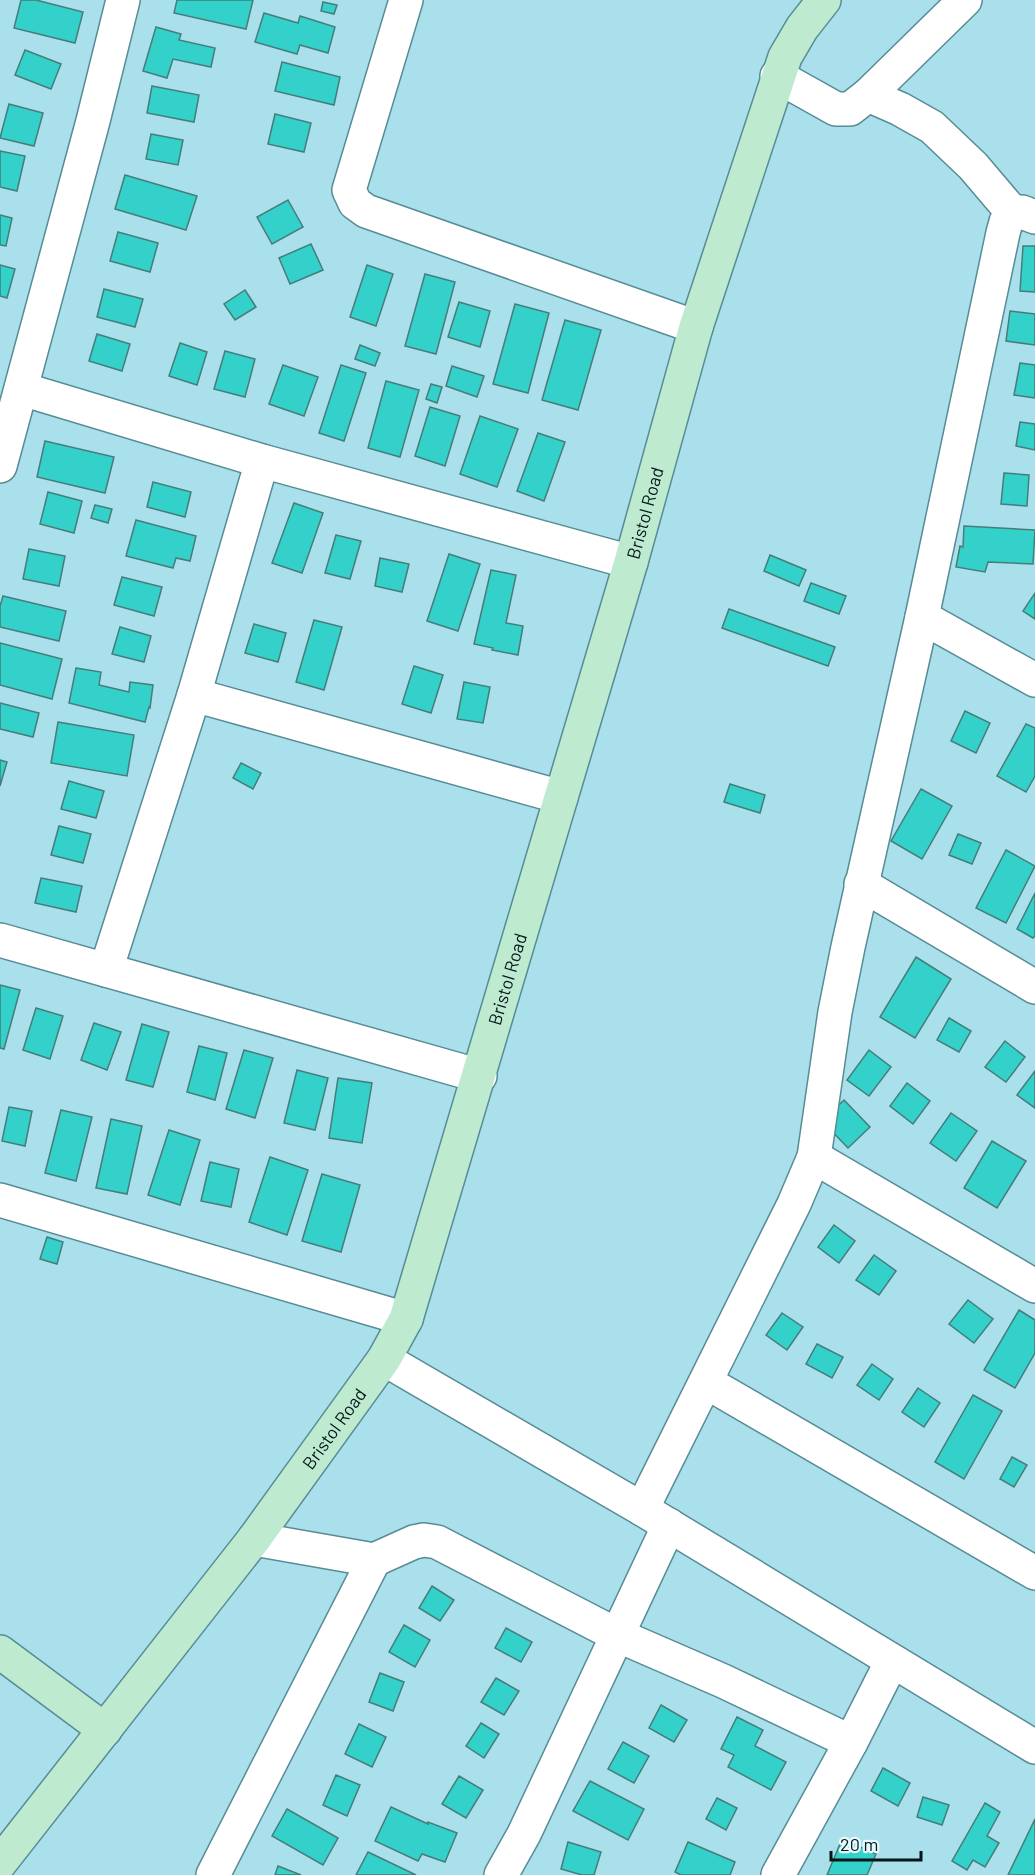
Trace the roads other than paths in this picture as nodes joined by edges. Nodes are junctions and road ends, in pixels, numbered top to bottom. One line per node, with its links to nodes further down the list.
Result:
1 (123, 0): 9 (street)
2 (406, 0): 8 (street)
3 (824, 0): 5 (street, Bristol Road)
4 (965, 0): 6 (street)
5 (777, 76): 6 (street); 8 (street, Bristol Road)
6 (868, 95): 7 (street)
7 (1024, 215): 13 (street)
8 (696, 327): 12 (street, Bristol Road)
9 (22, 389): 10 (street); 11 (street)
10 (262, 461): 12 (street); 15 (street)
11 (0, 466)
12 (631, 562): 16 (street, Bristol Road)
13 (922, 617): 14 (street); 17 (street)
14 (1035, 680)
15 (194, 695): 16 (street); 19 (street)
16 (561, 797): 21 (street, Bristol Road)
17 (861, 884): 20 (street); 22 (street)
18 (0, 940): 19 (street)
19 (106, 970): 21 (street)
20 (1035, 987)
21 (480, 1076): 25 (street, Bristol Road)
22 (814, 1157): 24 (street); 27 (street)
23 (0, 1200): 25 (street)
24 (1035, 1286)
25 (406, 1319): 26 (street, Bristol Road)
26 (384, 1359): 28 (street); 29 (street, Bristol Road)
27 (706, 1382): 28 (street); 31 (street)
28 (655, 1517): 32 (street); 34 (street)
29 (254, 1539): 30 (street); 35 (street, Bristol Road)
30 (374, 1560): 32 (street); 39 (street)
31 (1035, 1573)
32 (617, 1635): 36 (street); 40 (street)
33 (0, 1652): 35 (street)
34 (892, 1661): 36 (street); 37 (street)
35 (105, 1731): 38 (street, Bristol Road)
36 (851, 1742): 41 (street)
37 (1035, 1747)
38 (0, 1863)
39 (213, 1875)
40 (501, 1875)
41 (778, 1875)

